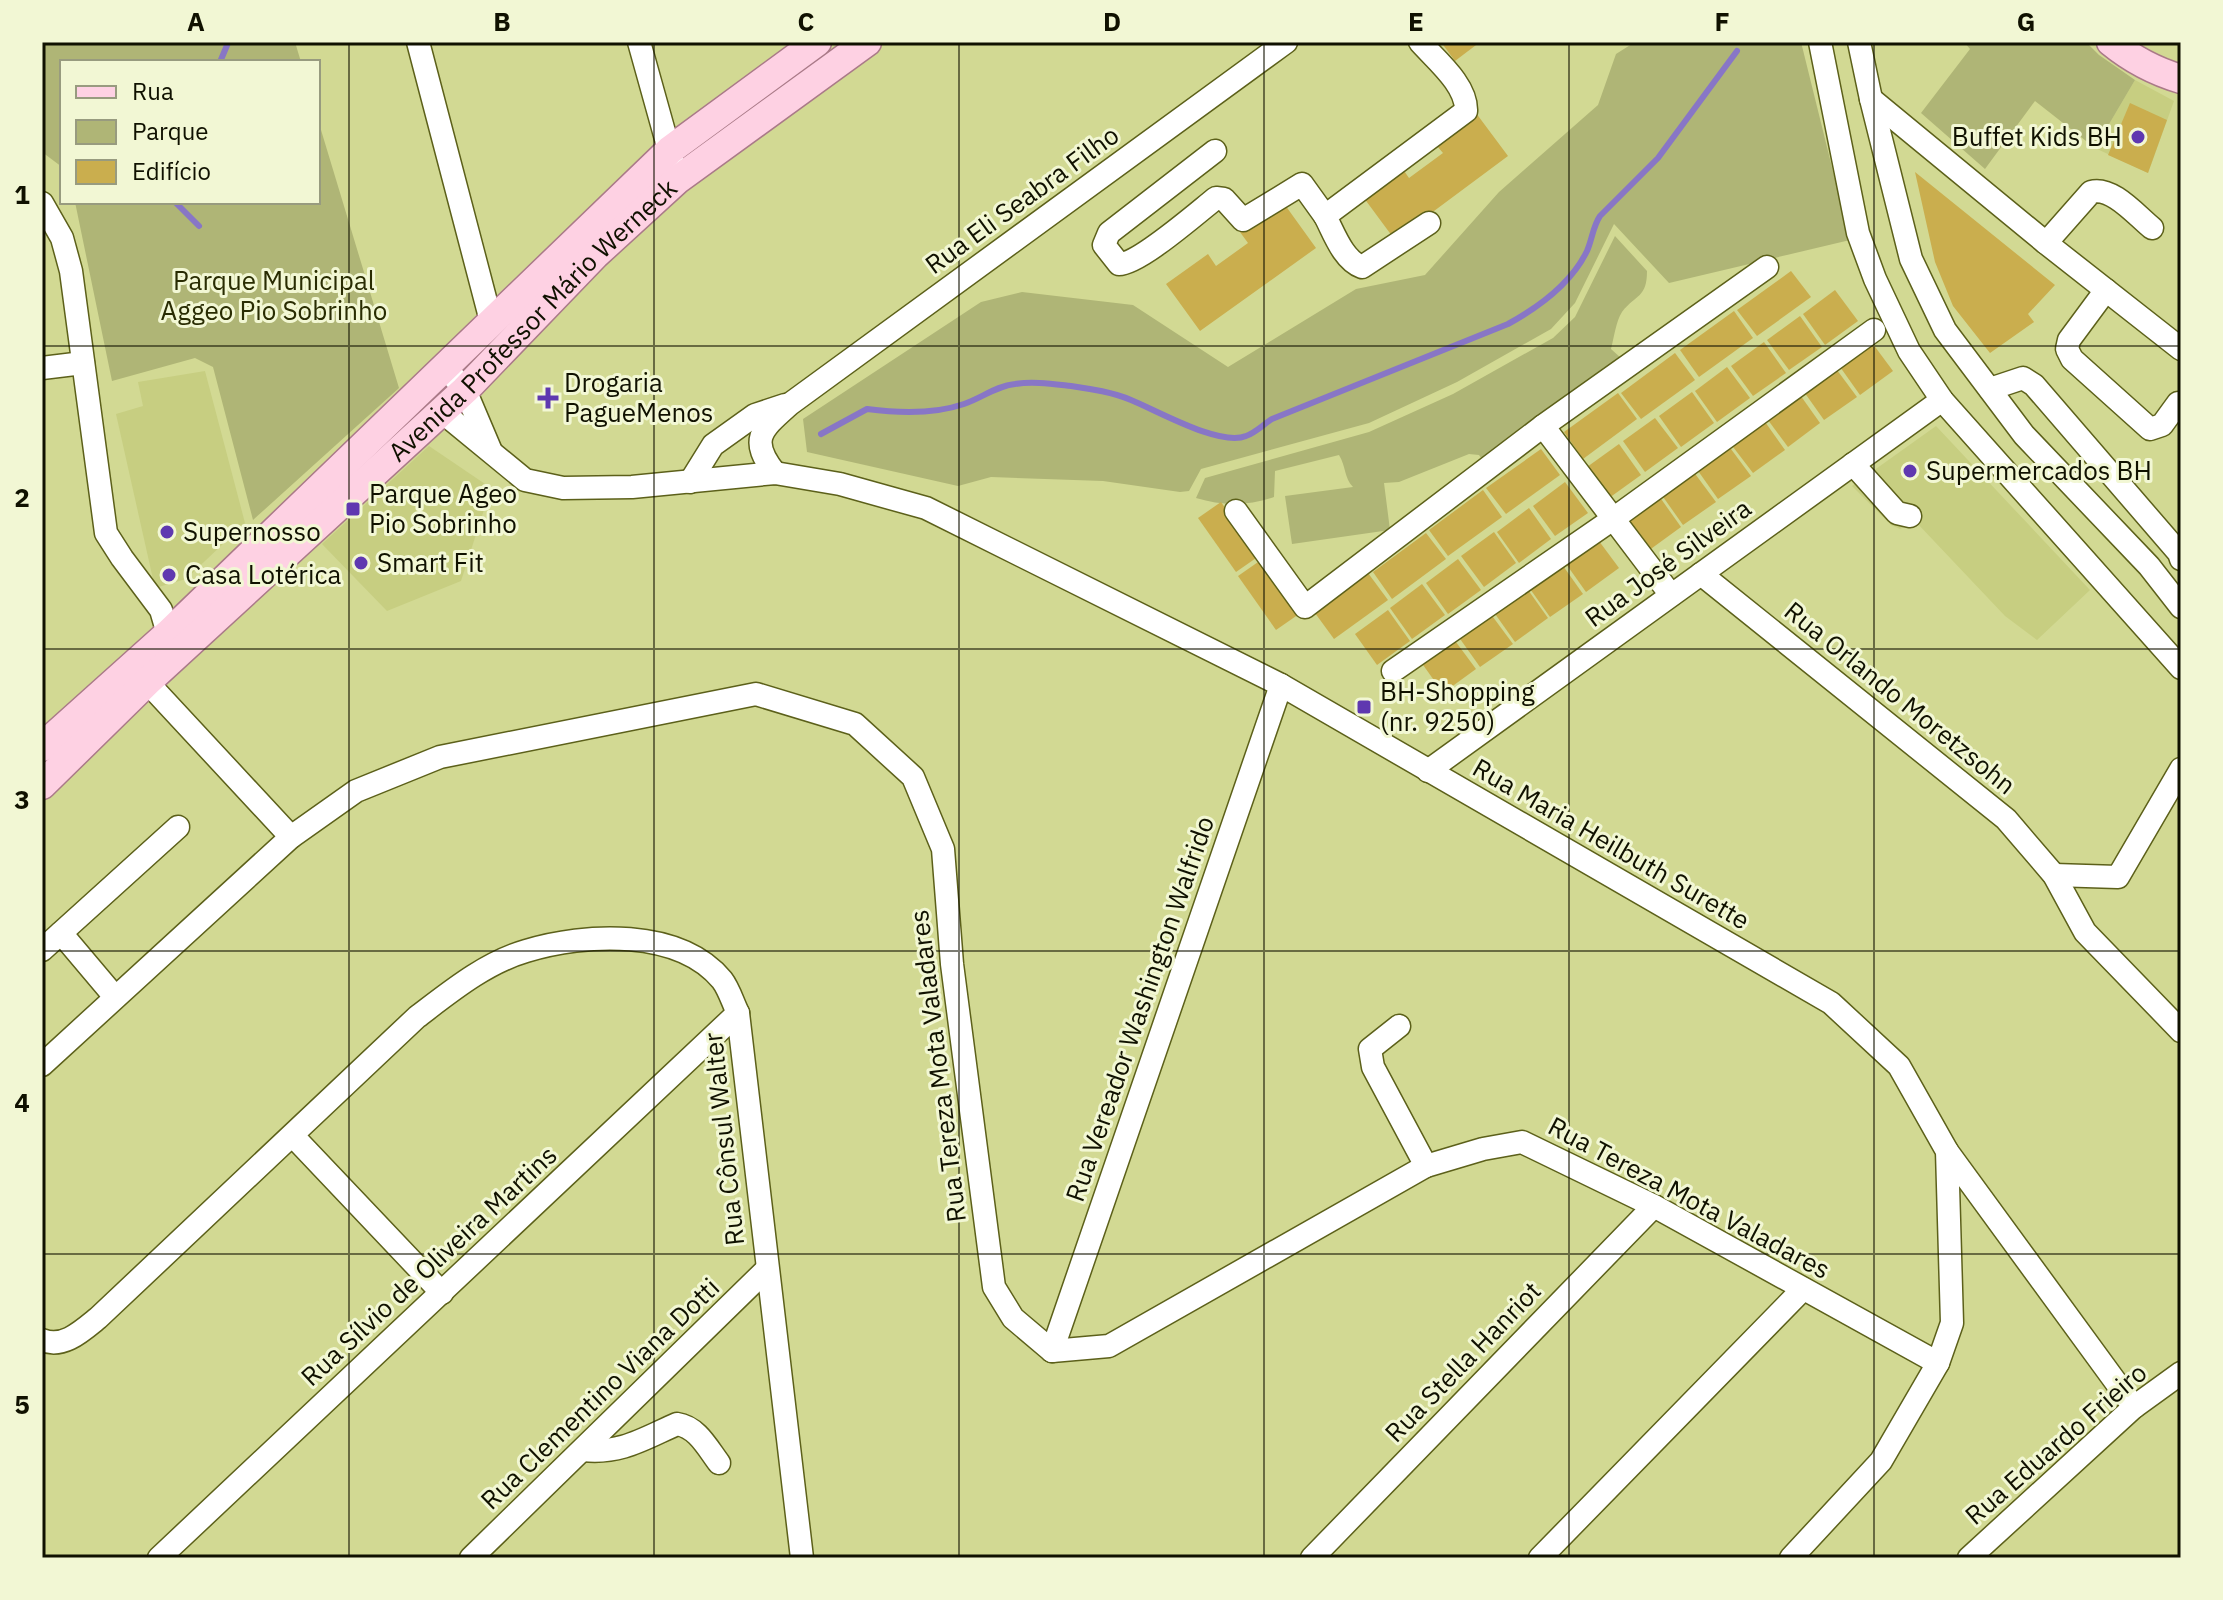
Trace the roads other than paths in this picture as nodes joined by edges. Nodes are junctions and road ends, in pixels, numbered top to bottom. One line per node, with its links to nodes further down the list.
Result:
1 (418, 42): 22 (street)
2 (639, 42): 12 (street)
3 (817, 42): 12 (main road, Avenida Professor Mário Werneck)
4 (867, 42): 14 (main road, Avenida Professor Mário Werneck)
5 (1286, 42): 32 (street, Rua Eli Seabra Filho)
6 (1420, 42): 16 (street)
7 (1820, 42): 30 (street)
8 (1859, 42): 11 (street)
9 (2111, 42): 10 (main road)
10 (2181, 79)
11 (1871, 99): 19 (street); 28 (street)
12 (670, 150): 14 (street); 22 (main road, Avenida Professor Mário Werneck)
13 (1215, 151): 16 (street)
14 (677, 180): 29 (main road, Avenida Professor Mário Werneck)
15 (42, 203): 25 (street)
16 (1325, 216): 17 (street)
17 (1429, 223)
18 (2152, 228): 19 (street)
19 (2046, 243): 21 (street)
20 (1767, 267): 34 (street)
21 (2106, 290): 24 (street); 31 (street)
22 (491, 321): 26 (main road, Avenida Professor Mário Werneck)
23 (1874, 330): 41 (street)
24 (2181, 349)
25 (83, 363): 27 (street); 46 (street)
26 (445, 367): 29 (street); 46 (main road, Avenida Professor Mário Werneck)
27 (42, 368)
28 (1990, 389): 42 (street); 45 (street)
29 (465, 390): 33 (main road, Avenida Professor Mário Werneck); 35 (street)
30 (1942, 400): 36 (street, Rua José Silveira); 47 (street)
31 (2178, 403)
32 (790, 404): 37 (street, Rua Eli Seabra Filho); 38 (street, Rua Eli Seabra Filho)
33 (441, 411): 35 (street, Rua Maria Heilbuth Surette); 46 (main road, Avenida Professor Mário Werneck)
34 (1543, 426): 39 (street); 41 (street)
35 (493, 456): 38 (street, Rua Maria Heilbuth Surette)
36 (1853, 464): 40 (street); 43 (street, Rua José Silveira)
37 (775, 473): 38 (street, Rua Maria Heilbuth Surette); 51 (street, Rua Maria Heilbuth Surette)
38 (690, 482)
39 (1236, 511)
40 (1910, 516)
41 (1613, 519): 44 (street); 49 (street)
42 (2181, 559)
43 (1701, 574): 44 (street, Rua José Silveira); 58 (street, Rua Orlando Moretzsohn)
44 (1671, 595): 54 (street, Rua José Silveira)
45 (2179, 597)
46 (174, 642): 50 (main road, Avenida Professor Mário Werneck); 52 (main road, Avenida Professor Mário Werneck)
47 (2170, 642): 48 (street)
48 (2181, 668)
49 (1393, 671)
50 (147, 682): 55 (main road, Avenida Professor Mário Werneck); 57 (street)
51 (1281, 685): 54 (street, Rua Maria Heilbuth Surette); 74 (street, Rua Vereador Washington Walfrido)
52 (42, 747)
53 (2181, 769): 58 (street)
54 (1428, 771): 67 (street, Rua Maria Heilbuth Surette)
55 (42, 785)
56 (178, 827): 59 (street)
57 (291, 837): 61 (street, Rua Tereza Mota Valadares); 74 (street, Rua Tereza Mota Valadares)
58 (2054, 875): 64 (street, Rua Orlando Moretzsohn)
59 (61, 933): 60 (street); 61 (street)
60 (42, 950)
61 (115, 997): 65 (street, Rua Tereza Mota Valadares)
62 (738, 1013): 66 (street, Rua Cônsul Walter); 70 (street, Rua Cônsul Walter); 72 (street, Rua Sílvio de Oliveira Martins)
63 (1399, 1026): 68 (street)
64 (2181, 1031)
65 (42, 1065)
66 (293, 1136): 72 (street); 73 (street, Rua Cônsul Walter)
67 (1947, 1151): 75 (street, Rua Maria Heilbuth Surette); 77 (street)
68 (1426, 1166): 69 (street, Rua Tereza Mota Valadares); 74 (street, Rua Tereza Mota Valadares)
69 (1654, 1206): 71 (street, Rua Tereza Mota Valadares); 83 (street, Rua Stella Hanriot)
70 (766, 1270): 78 (street, Rua Clementino Viana Dotti); 82 (street, Rua Cônsul Walter)
71 (1803, 1289): 75 (street, Rua Tereza Mota Valadares); 84 (street)
72 (442, 1293): 80 (street, Rua Sílvio de Oliveira Martins)
73 (42, 1340)
74 (1052, 1351)
75 (1938, 1363): 85 (street, Rua Maria Heilbuth Surette)
76 (2181, 1373): 77 (street, Rua Eduardo Frieiro)
77 (2134, 1407): 86 (street, Rua Eduardo Frieiro)
78 (583, 1450): 79 (street); 81 (street, Rua Clementino Viana Dotti)
79 (719, 1463)
80 (159, 1558)
81 (471, 1558)
82 (802, 1558)
83 (1312, 1558)
84 (1540, 1558)
85 (1791, 1558)
86 (1969, 1558)

